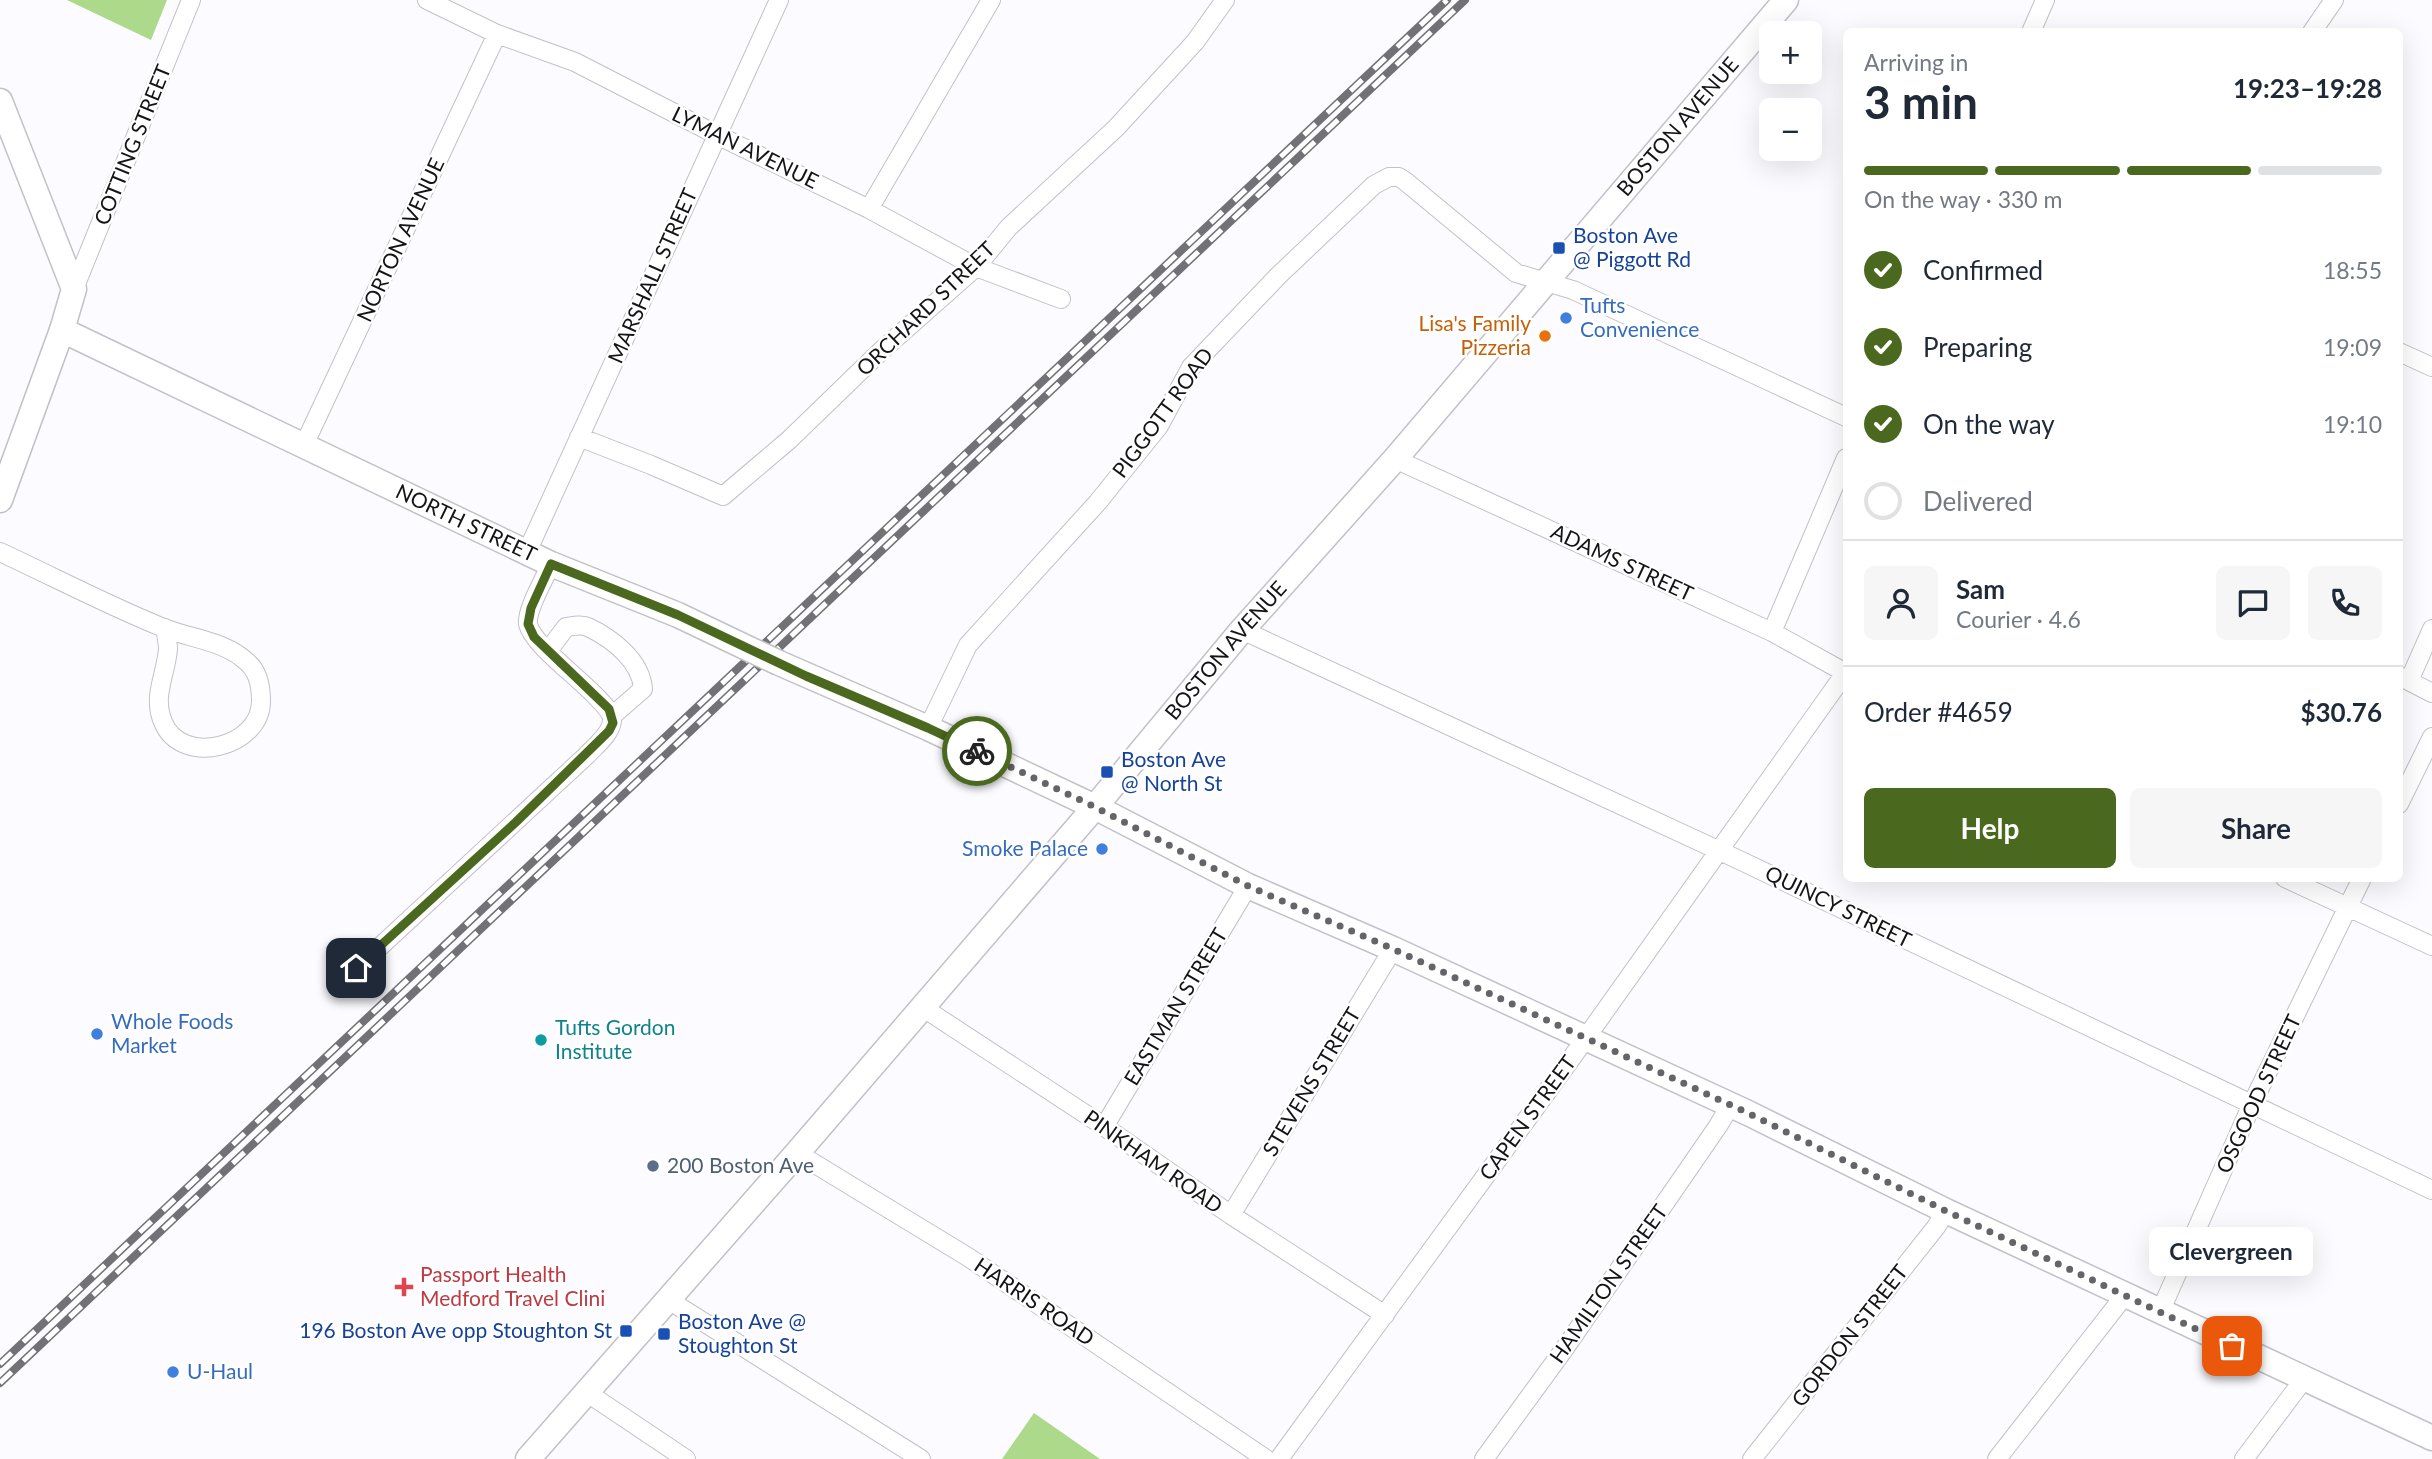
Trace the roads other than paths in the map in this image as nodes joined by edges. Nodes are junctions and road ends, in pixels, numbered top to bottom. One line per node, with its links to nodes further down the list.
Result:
1 (191, 0): 17 (street, COTTING STREET)
2 (427, 0): 11 (street, LYMAN AVENUE)
3 (779, 0): 13 (street, MARSHALL STREET)
4 (991, 0): 14 (street)
5 (1225, 0): 15 (street, ORCHARD STREET)
6 (1786, 0): 16 (street, BOSTON AVENUE)
7 (2045, 0): 9 (street)
8 (2334, 0): 10 (street)
9 (2033, 28)
10 (2315, 28)
11 (497, 34): 13 (street, LYMAN AVENUE); 24 (street, NORTON AVENUE)
12 (0, 101): 17 (street)
13 (717, 135): 14 (street, LYMAN AVENUE); 23 (street, MARSHALL STREET)
14 (869, 209): 15 (street, LYMAN AVENUE)
15 (976, 267): 18 (street, LYMAN AVENUE); 23 (street, ORCHARD STREET)
16 (1546, 282): 22 (street); 25 (street, BOSTON AVENUE); 41 (street, PIGGOTT ROAD)
17 (74, 289): 19 (street)
18 (1061, 299)
19 (62, 330): 24 (street, NORTH STREET); 27 (street)
20 (2403, 354): 21 (street)
21 (2432, 367)
22 (1843, 416)
23 (579, 437): 29 (street, MARSHALL STREET)
24 (304, 445): 29 (street, NORTH STREET)
25 (1395, 459): 33 (street, BOSTON AVENUE); 34 (street, ADAMS STREET)
26 (1843, 465): 34 (street)
27 (0, 500)
28 (0, 552): 31 (street)
29 (527, 552): 30 (street, NORTH STREET)
30 (551, 564): 35 (street); 41 (street, NORTH STREET, bridge)
31 (165, 628): 31 (street)
32 (2432, 629): 38 (street)
33 (1241, 630): 44 (street, BOSTON AVENUE); 45 (street, QUINCY STREET)
34 (1772, 632): 36 (street, ADAMS STREET)
35 (548, 651): 40 (street); 40 (street)
36 (1843, 671)
37 (1843, 677): 45 (street, CAPEN STREET)
38 (2404, 679): 39 (street)
39 (2432, 693)
40 (612, 716): 52 (street)
41 (928, 728): 44 (street, NORTH STREET)
42 (2432, 737): 43 (street)
43 (2403, 796)
44 (1095, 807): 48 (street, NORTH STREET); 53 (street, BOSTON AVENUE)
45 (1720, 850): 54 (street, CAPEN STREET); 55 (street, QUINCY STREET)
46 (2293, 882): 49 (street)
47 (2360, 882): 49 (street, OSGOOD STREET)
48 (1248, 886): 51 (street, NORTH STREET); 57 (street, EASTMAN STREET)
49 (2348, 908): 50 (street); 55 (street, OSGOOD STREET)
50 (2432, 946)
51 (1393, 949): 54 (street, NORTH STREET); 61 (street, STEVENS STREET)
52 (344, 980)
53 (922, 1007): 57 (street, PINKHAM ROAD); 58 (street, BOSTON AVENUE)
54 (1584, 1039): 56 (street, NORTH STREET); 65 (street, CAPEN STREET)
55 (2252, 1104): 59 (street, QUINCY STREET); 64 (street, OSGOOD STREET)
56 (1730, 1106): 60 (street, NORTH STREET); 74 (street, HAMILTON STREET)
57 (1104, 1127): 61 (street, PINKHAM ROAD)
58 (797, 1153): 63 (street, BOSTON AVENUE); 72 (street, HARRIS ROAD)
59 (2432, 1190)
60 (1946, 1211): 62 (street, NORTH STREET); 75 (street, GORDON STREET)
61 (1231, 1215): 65 (street, PINKHAM ROAD)
62 (2125, 1295): 64 (street, NORTH STREET); 76 (street)
63 (667, 1299): 67 (street, BOSTON AVENUE); 71 (street)
64 (2160, 1312): 66 (street, NORTH STREET)
65 (1385, 1315): 73 (street, CAPEN STREET)
66 (2304, 1380): 68 (street, NORTH STREET); 77 (street)
67 (586, 1392): 69 (street, BOSTON AVENUE); 70 (street)
68 (2432, 1438)
69 (528, 1459)
70 (685, 1459)
71 (921, 1459)
72 (1266, 1459)
73 (1279, 1459)
74 (1484, 1459)
75 (1752, 1459)
76 (1997, 1459)
77 (2244, 1459)

